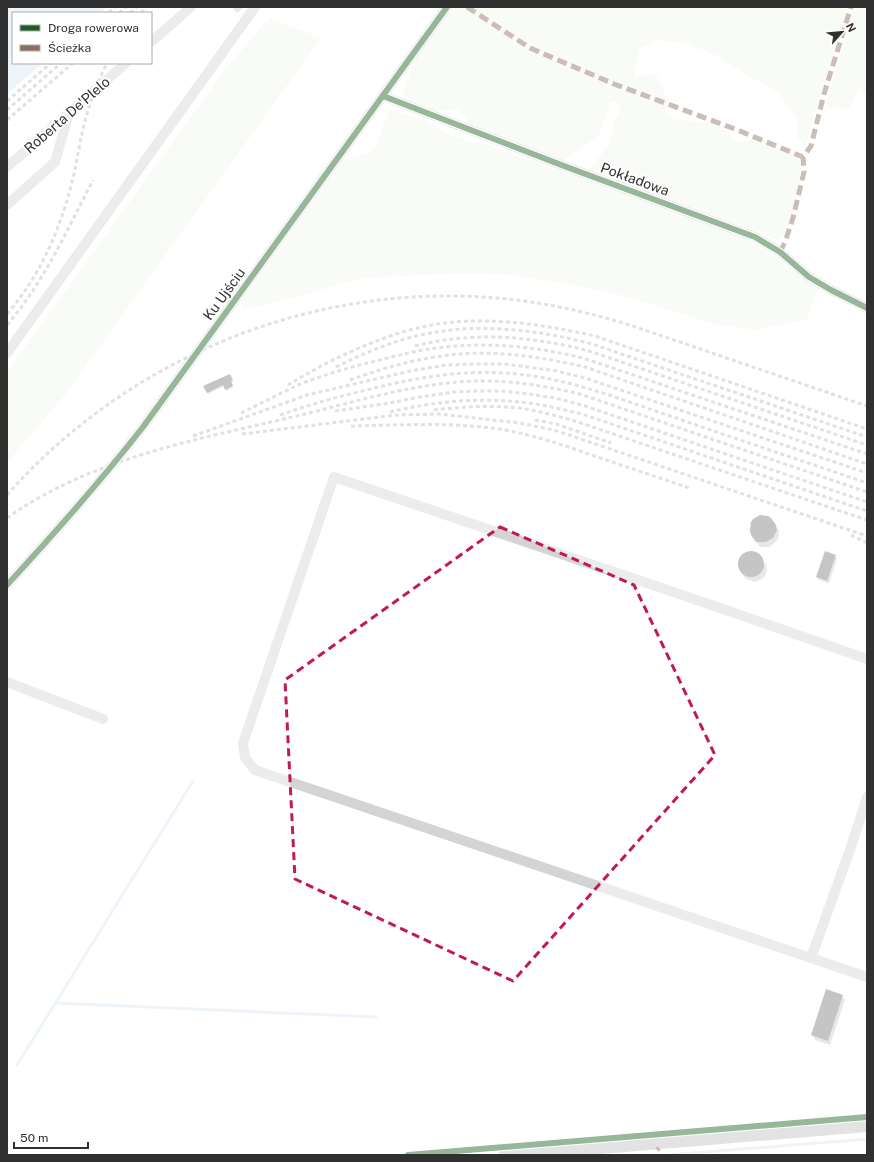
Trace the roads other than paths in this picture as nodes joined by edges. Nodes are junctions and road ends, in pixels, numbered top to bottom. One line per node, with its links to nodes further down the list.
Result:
1 (191, 7): 4 (street)
2 (255, 7): 11 (street)
3 (446, 7): 6 (street, Ku Ujściu)
4 (152, 41)
5 (125, 64): 7 (street, Roberta De'Plelo)
6 (383, 96): 10 (street, Pokładowa); 12 (street, Ku Ujściu)
7 (69, 113): 8 (street, Roberta De'Plelo); 9 (street)
8 (7, 168)
9 (7, 205)
10 (865, 303)
11 (7, 353)
12 (7, 585)
13 (867, 659): 17 (street)
14 (7, 682): 15 (street)
15 (103, 719)
16 (867, 797): 17 (street)
17 (811, 958): 18 (street)
18 (867, 977)
19 (867, 1125): 20 (highway)
20 (628, 1150): 21 (highway)
21 (506, 1155)

